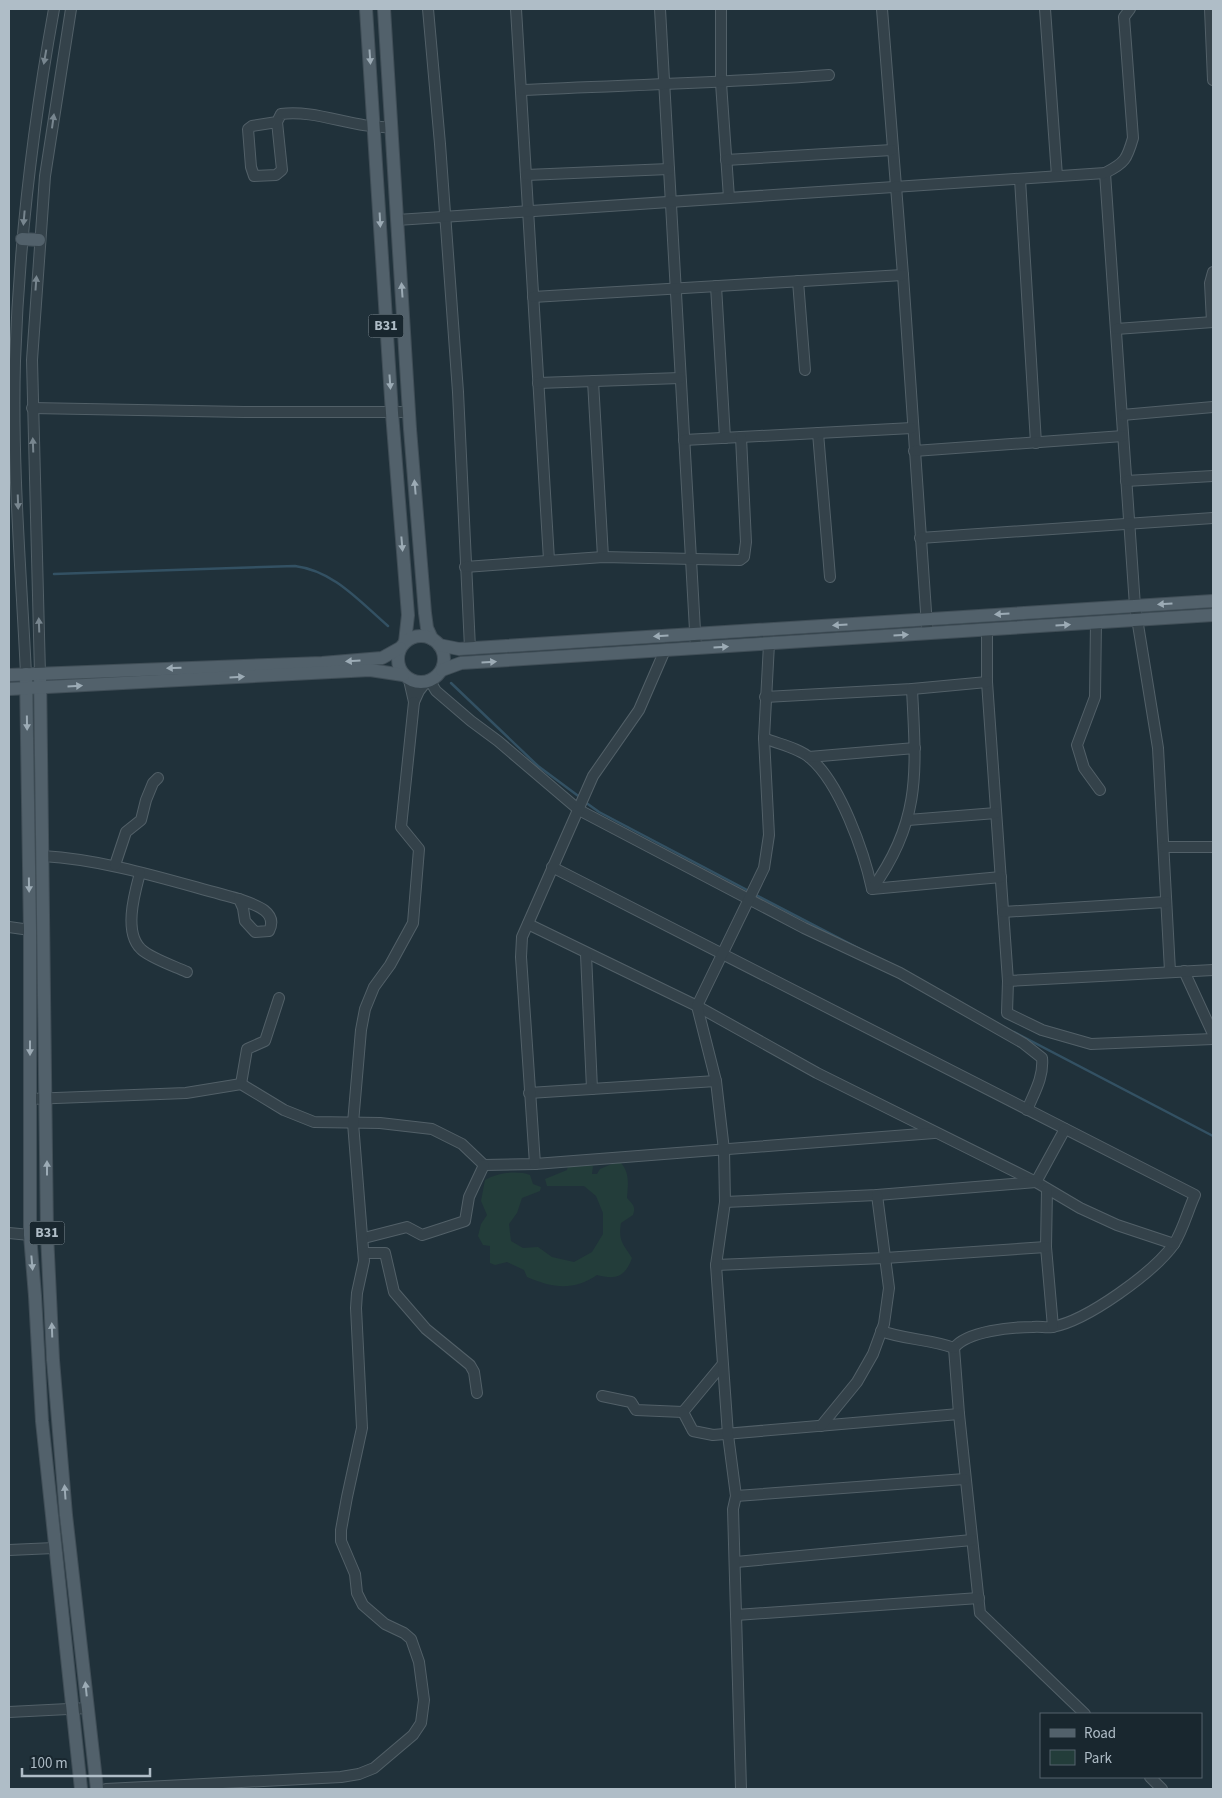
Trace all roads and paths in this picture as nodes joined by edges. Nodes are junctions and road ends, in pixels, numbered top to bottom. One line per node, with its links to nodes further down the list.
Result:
1 (54, 9): 36 (street, one-way to 36)
2 (71, 9): 37 (street, one-way to 2)
3 (366, 9): 14 (main road, B31)
4 (384, 9): 13 (main road, B31)
5 (428, 9): 34 (street)
6 (516, 9): 19 (street)
7 (660, 9): 17 (street)
8 (721, 9): 18 (street)
9 (882, 9): 23 (street)
10 (1046, 9): 28 (street)
11 (1130, 9): 26 (street)
12 (1210, 9): 16 (street)
13 (385, 24): 14 (main road); 21 (main road, B31)
14 (367, 25): 22 (main road, B31, one-way to 22)
15 (829, 75): 18 (street)
16 (1213, 80)
17 (664, 83): 18 (street); 19 (street); 25 (street)
18 (721, 83): 24 (street)
19 (521, 90): 27 (street)
20 (277, 122): 20 (street); 22 (street)
21 (391, 127): 22 (street); 35 (main road, B31)
22 (374, 128): 53 (main road, B31, one-way to 53)
23 (892, 150): 24 (street); 30 (street)
24 (726, 160): 31 (street)
25 (669, 170): 27 (street); 32 (street)
26 (1105, 173): 28 (street); 45 (street)
27 (526, 175): 33 (street)
28 (1058, 176): 29 (street)
29 (1020, 179): 30 (street); 61 (street)
30 (895, 187): 31 (street); 39 (street)
31 (729, 198): 32 (street)
32 (671, 202): 33 (street); 42 (street)
33 (528, 212): 34 (street); 43 (street)
34 (444, 216): 35 (street); 71 (street)
35 (397, 220): 52 (main road, B31, one-way to 35)
36 (22, 239): 37 (main road); 91 (street, one-way to 91)
37 (39, 240): 51 (street, one-way to 37)
38 (1213, 272): 44 (street)
39 (903, 275): 40 (street); 55 (street)
40 (798, 281): 41 (street); 46 (street)
41 (716, 286): 42 (street); 59 (street)
42 (676, 288): 43 (street); 47 (street)
43 (533, 297): 49 (street)
44 (1213, 322): 45 (street)
45 (1116, 329): 54 (street)
46 (805, 370)
47 (680, 378): 48 (street); 60 (street)
48 (593, 381): 49 (street); 68 (street)
49 (538, 383): 70 (street)
50 (1213, 407): 54 (street)
51 (32, 408): 53 (street); 92 (street, one-way to 51)
52 (409, 412): 53 (street); 84 (main road, B31, one-way to 52)
53 (392, 413): 86 (main road, B31, one-way to 86)
54 (1122, 415): 57 (street)
55 (912, 428): 56 (street); 62 (street)
56 (818, 433): 58 (street); 72 (street)
57 (1123, 436): 61 (street); 64 (street)
58 (741, 437): 59 (street); 69 (street)
59 (725, 438): 60 (street)
60 (684, 440): 69 (street)
61 (1036, 443): 62 (street)
62 (914, 451): 67 (street)
63 (1213, 476): 64 (street)
64 (1126, 481): 66 (street)
65 (1213, 518): 66 (street)
66 (1129, 524): 67 (street); 74 (street)
67 (920, 538): 76 (street)
68 (602, 557): 69 (street); 70 (street)
69 (690, 559): 82 (street)
70 (549, 560): 71 (street)
71 (465, 567): 87 (street)
72 (830, 576)
73 (1213, 601): 74 (main road, one-way to 74)
74 (1135, 606): 76 (main road, one-way to 76); 77 (street)
75 (1213, 615): 77 (main road)
76 (926, 619): 79 (main road, one-way to 79); 81 (street)
77 (1138, 620): 78 (main road); 111 (street)
78 (1096, 622): 80 (main road, one-way to 78); 107 (street)
79 (807, 627): 82 (main road); 83 (main road)
80 (987, 630): 81 (main road); 96 (street)
81 (927, 633): 83 (main road, one-way to 81)
82 (694, 634): 87 (main road, one-way to 87); 88 (street)
83 (809, 641): 85 (main road)
84 (436, 642): 86 (main road); 87 (main road); 90 (main road)
85 (769, 644): 88 (main road, one-way to 85); 101 (street)
86 (402, 645): 92 (main road, one-way to 92); 94 (main road)
87 (470, 648)
88 (696, 648): 89 (main road)
89 (665, 650): 90 (main road, one-way to 89); 108 (street)
90 (442, 670): 95 (main road)
91 (26, 674): 92 (main road); 93 (main road); 97 (main road, B31)
92 (40, 674): 98 (main road, B31)
93 (9, 675)
94 (406, 678): 95 (main road); 98 (main road, one-way to 94); 102 (street)
95 (428, 682): 102 (street); 108 (street)
96 (988, 682): 100 (street); 109 (street)
97 (26, 688): 98 (main road); 99 (main road); 125 (main road, B31, one-way to 125)
98 (41, 688): 113 (main road, B31)
99 (9, 689)
100 (912, 689): 101 (street); 104 (street)
101 (765, 696): 103 (street)
102 (414, 702): 146 (street)
103 (764, 738): 105 (street); 120 (street)
104 (915, 748): 105 (street); 110 (street)
105 (809, 756): 118 (street)
106 (158, 778): 114 (street)
107 (1100, 790)
108 (579, 810): 115 (street); 120 (street)
109 (996, 813): 110 (street); 117 (street)
110 (908, 820): 118 (street)
111 (1164, 847): 112 (street); 121 (street)
112 (1213, 847)
113 (43, 856): 114 (street); 143 (main road, B31)
114 (115, 865): 116 (street)
115 (552, 867): 123 (street); 127 (street)
116 (140, 873): 119 (street); 131 (street)
117 (1000, 877): 118 (street); 122 (street)
118 (872, 889)
119 (238, 899)
120 (751, 899): 127 (street); 136 (street)
121 (1166, 902): 122 (street); 129 (street)
122 (1003, 912): 132 (street)
123 (528, 924): 126 (street); 142 (street)
124 (9, 927): 125 (street)
125 (30, 930): 144 (main road, B31, one-way to 144)
126 (586, 954): 134 (street); 141 (street)
127 (721, 954): 134 (street); 145 (street)
128 (1213, 970): 130 (street)
129 (1170, 971): 130 (street); 132 (street)
130 (1184, 971): 137 (street)
131 (187, 972)
132 (1008, 981): 135 (street)
133 (279, 998): 140 (street)
134 (697, 1006): 139 (street); 148 (street)
135 (1007, 1013): 136 (street); 138 (street)
136 (1009, 1034): 145 (street)
137 (1213, 1034)
138 (1213, 1039)
139 (716, 1081): 141 (street); 149 (street)
140 (241, 1084): 143 (street); 146 (street)
141 (592, 1089): 142 (street)
142 (529, 1093): 150 (street)
143 (47, 1098): 144 (street); 176 (main road, B31, one-way to 143)
144 (30, 1099): 157 (main road, B31)
145 (1027, 1110): 147 (street)
146 (353, 1123): 151 (street); 158 (street)
147 (1064, 1129): 152 (street); 159 (street)
148 (934, 1133): 149 (street); 152 (street)
149 (724, 1150): 150 (street); 155 (street)
150 (535, 1164): 151 (street)
151 (484, 1165): 158 (street)
152 (1036, 1182): 153 (street); 154 (street)
153 (1047, 1189): 159 (street); 160 (street)
154 (877, 1195): 155 (street); 162 (street)
155 (725, 1202): 163 (street)
156 (9, 1233): 157 (street)
157 (30, 1234): 177 (main road, B31, one-way to 177)
158 (364, 1238): 161 (street)
159 (1174, 1244): 164 (street)
160 (1046, 1247): 162 (street); 164 (street)
161 (364, 1253): 168 (street); 191 (street)
162 (885, 1258): 163 (street); 165 (street)
163 (716, 1266): 167 (street)
164 (1053, 1327): 166 (street)
165 (881, 1331): 166 (street); 172 (street)
166 (954, 1348): 171 (street)
167 (722, 1365): 170 (street); 173 (street)
168 (477, 1393)
169 (602, 1396): 170 (street)
170 (682, 1412): 173 (street)
171 (959, 1414): 172 (street); 174 (street)
172 (821, 1426): 173 (street)
173 (728, 1435): 175 (street)
174 (965, 1480): 175 (street); 178 (street)
175 (736, 1496): 181 (street)
176 (66, 1515): 177 (main road); 184 (main road, B31, one-way to 176)
177 (52, 1516): 179 (main road, B31)
178 (972, 1540): 181 (street); 182 (street)
179 (54, 1548): 180 (street); 185 (main road, B31)
180 (9, 1550)
181 (736, 1562): 183 (street)
182 (979, 1598): 183 (street); 187 (street)
183 (736, 1614): 192 (street)
184 (88, 1708): 185 (street); 190 (main road, B31)
185 (71, 1710): 186 (street); 189 (main road, B31)
186 (9, 1712)
187 (1084, 1713)
188 (1151, 1778): 193 (street)
189 (81, 1789)
190 (97, 1789)
191 (106, 1789)
192 (741, 1789)
193 (1162, 1789)

